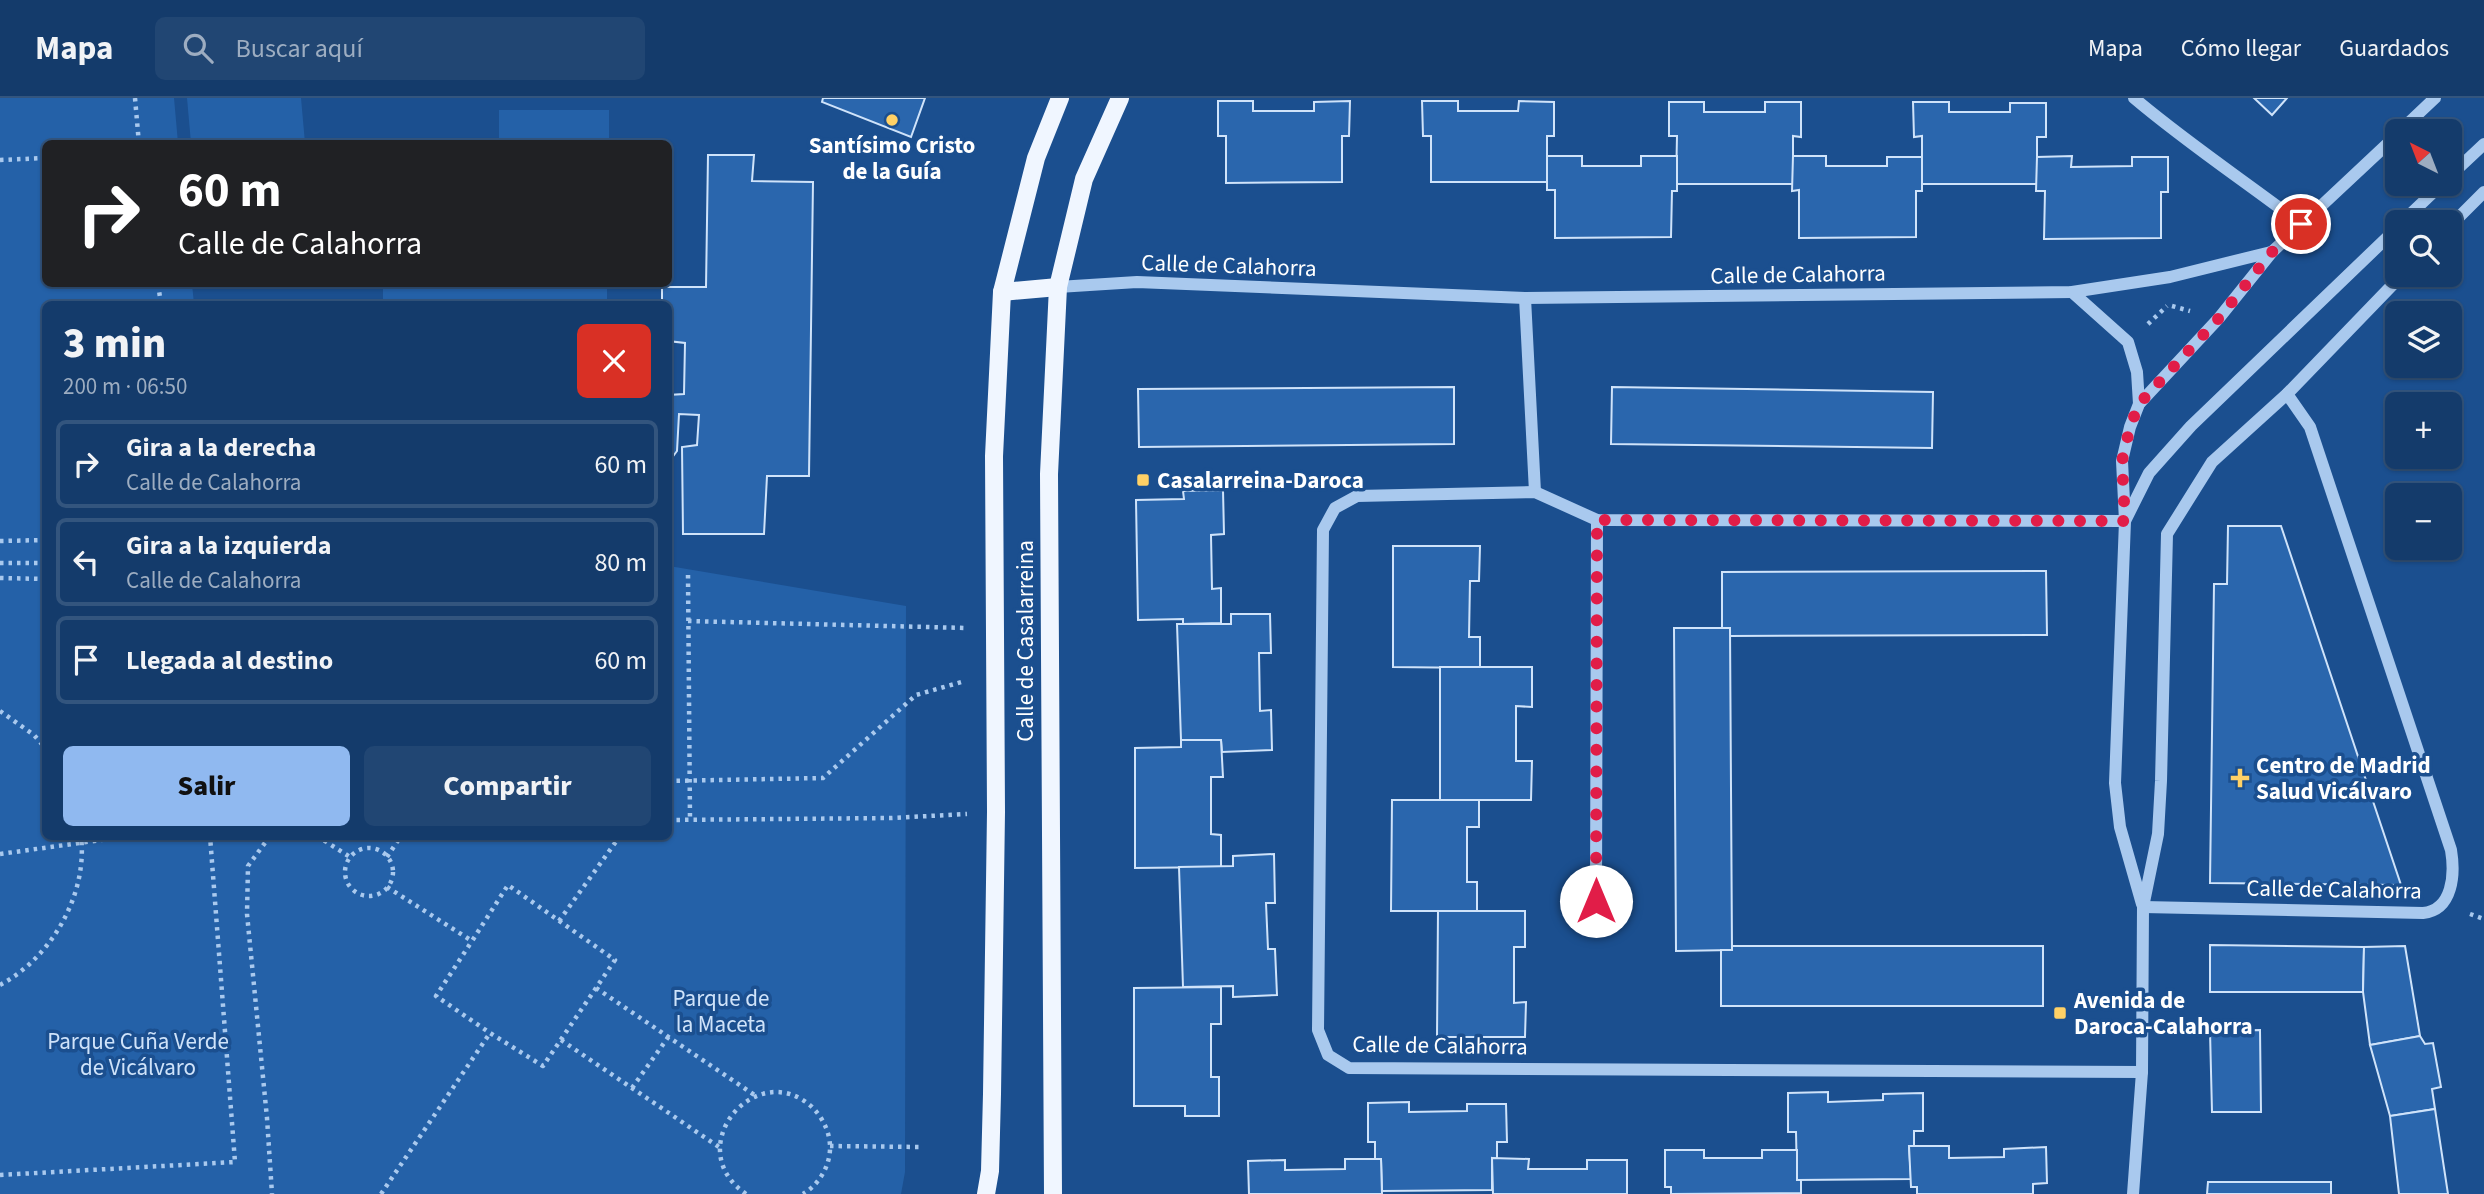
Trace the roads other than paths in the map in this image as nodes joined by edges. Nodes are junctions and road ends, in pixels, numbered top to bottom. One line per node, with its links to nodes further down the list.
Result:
1 (1060, 98): 18 (main road, Calle de Casalarreina)
2 (1120, 98): 16 (main road, Calle de Casalarreina)
3 (2134, 98): 13 (street)
4 (2435, 98): 5 (street)
5 (2413, 119)
6 (2484, 144): 8 (street)
7 (2385, 145): 13 (street)
8 (2462, 165)
9 (2484, 191): 12 (street)
10 (2429, 196): 11 (street)
11 (2415, 210)
12 (2462, 214)
13 (2301, 224): 15 (street)
14 (2385, 239): 25 (street)
15 (2272, 252): 19 (street, Calle de Calahorra); 22 (street)
16 (1058, 287): 18 (main road); 20 (street, Calle de Calahorra); 30 (main road, Calle de Casalarreina)
17 (2390, 287): 21 (street)
18 (1003, 292): 29 (main road, Calle de Casalarreina)
19 (2073, 292): 20 (street, Calle de Calahorra); 22 (street)
20 (1525, 298): 23 (street)
21 (2287, 394): 27 (street); 27 (street, Calle de Calahorra)
22 (2139, 404): 25 (street)
23 (1535, 492): 24 (street, Calle de Calahorra); 28 (street, Calle de Calahorra)
24 (1597, 520): 25 (street, Calle de Calahorra); 26 (street)
25 (2125, 521): 27 (street)
26 (1596, 901)
27 (2143, 907): 28 (street)
28 (2142, 1072): 31 (street)
29 (986, 1194)
30 (1053, 1194)
31 (2133, 1194)

